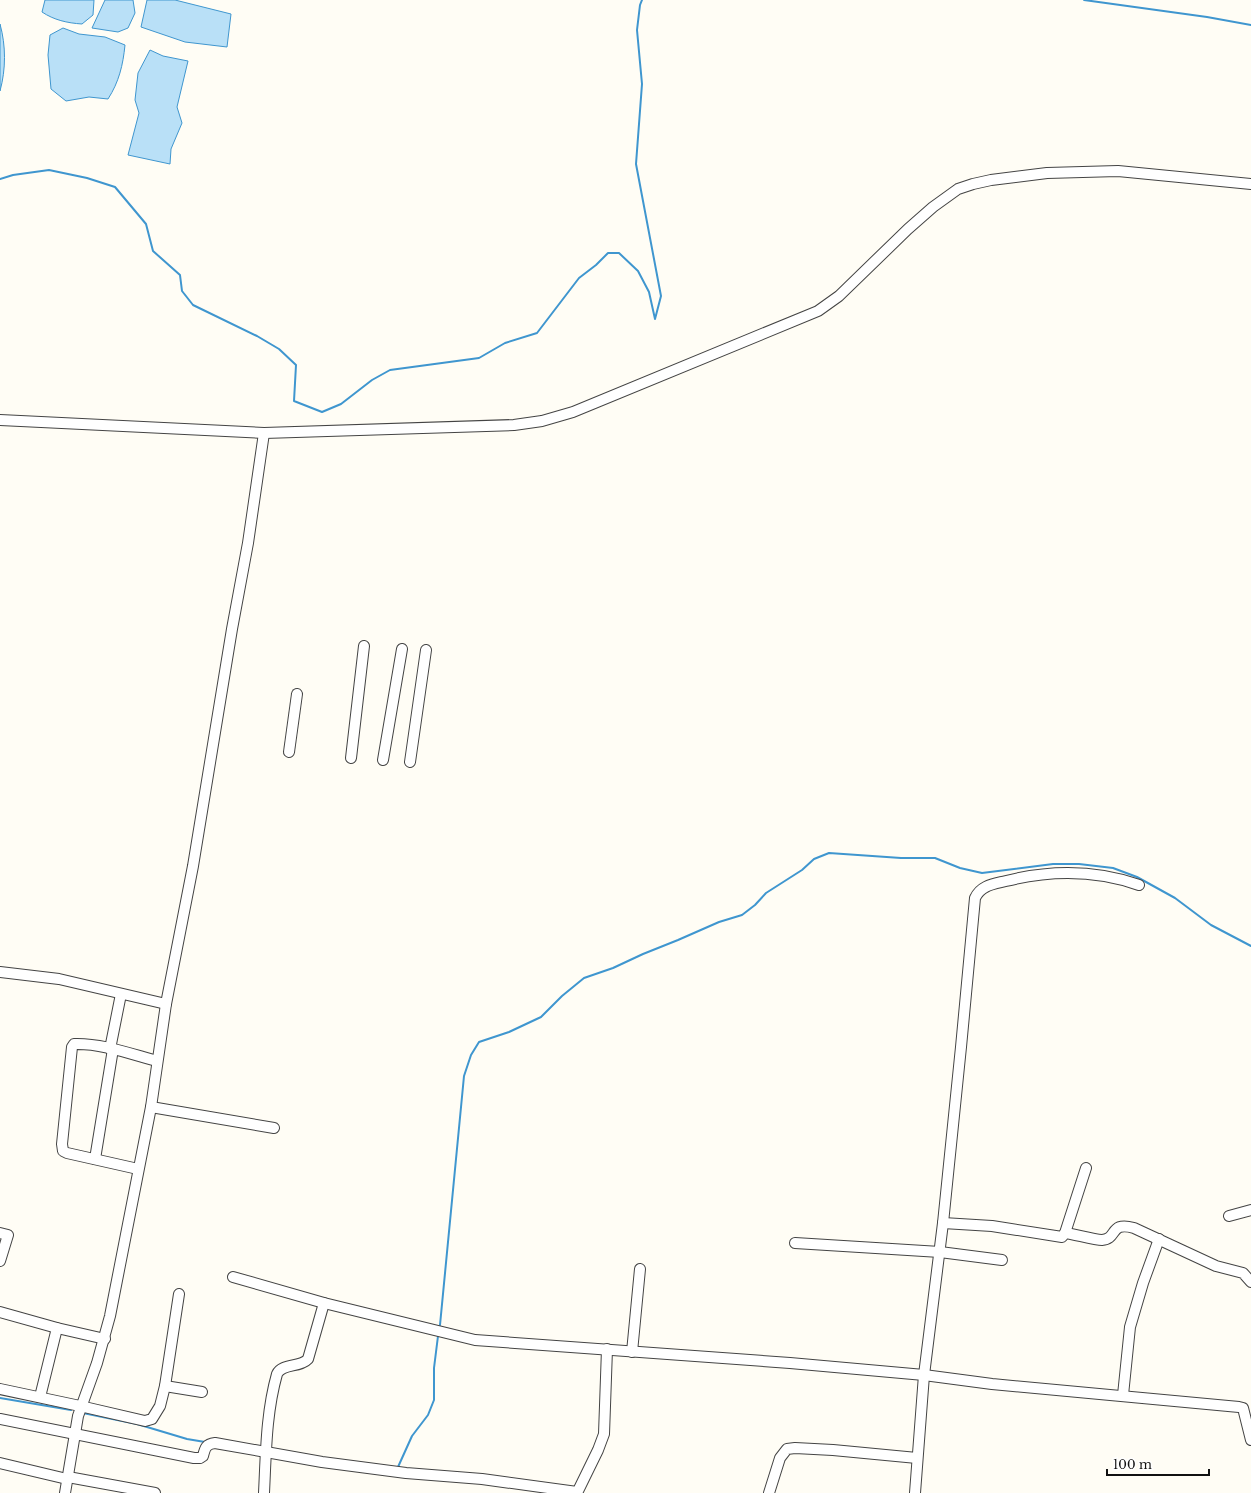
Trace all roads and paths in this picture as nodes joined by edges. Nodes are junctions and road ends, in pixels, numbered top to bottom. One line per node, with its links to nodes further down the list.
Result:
1 (1251, 184): 3 (street)
2 (0, 420): 3 (street)
3 (264, 433): 15 (street)
4 (364, 646): 9 (street)
5 (402, 649): 10 (street)
6 (426, 650): 11 (street)
7 (297, 694): 8 (street)
8 (289, 752)
9 (351, 758)
10 (383, 760)
11 (410, 762)
12 (1139, 885): 25 (street)
13 (0, 972): 14 (street)
14 (121, 994): 15 (street); 16 (street)
15 (166, 1004): 17 (street)
16 (111, 1049): 17 (street); 20 (street); 20 (street)
17 (157, 1061): 18 (street)
18 (151, 1107): 19 (street); 22 (street)
19 (274, 1128)
20 (95, 1159): 22 (street)
21 (1086, 1168): 27 (street)
22 (138, 1169): 40 (street)
23 (1251, 1210): 24 (street)
24 (1229, 1216)
25 (943, 1223): 27 (street); 30 (street)
26 (0, 1233): 32 (street)
27 (1065, 1233): 28 (street)
28 (1159, 1239): 35 (street); 47 (street)
29 (795, 1244): 30 (street)
30 (940, 1252): 31 (street); 43 (street)
31 (1002, 1260)
32 (0, 1261)
33 (640, 1269): 42 (street)
34 (233, 1277): 37 (street)
35 (1251, 1282)
36 (178, 1294): 44 (street)
37 (324, 1304): 41 (street); 54 (street)
38 (0, 1312): 39 (street)
39 (57, 1328): 40 (street); 48 (street)
40 (104, 1339): 49 (street)
41 (607, 1349): 42 (street); 59 (street)
42 (632, 1352): 43 (street)
43 (924, 1375): 47 (street); 55 (street)
44 (165, 1386): 46 (street); 49 (street)
45 (0, 1389): 48 (street)
46 (202, 1392)
47 (1123, 1395): 50 (street)
48 (40, 1397): 49 (street)
49 (80, 1406): 52 (street)
50 (1247, 1408): 53 (street)
51 (0, 1419): 52 (street)
52 (74, 1434): 54 (street); 57 (street)
53 (1251, 1440)
54 (266, 1450): 59 (street); 61 (street)
55 (917, 1458): 62 (street); 63 (street)
56 (0, 1463): 57 (street)
57 (68, 1478): 58 (street); 60 (street)
58 (149, 1492)
59 (577, 1492)
60 (65, 1493)
61 (264, 1493)
62 (769, 1493)
63 (915, 1493)

